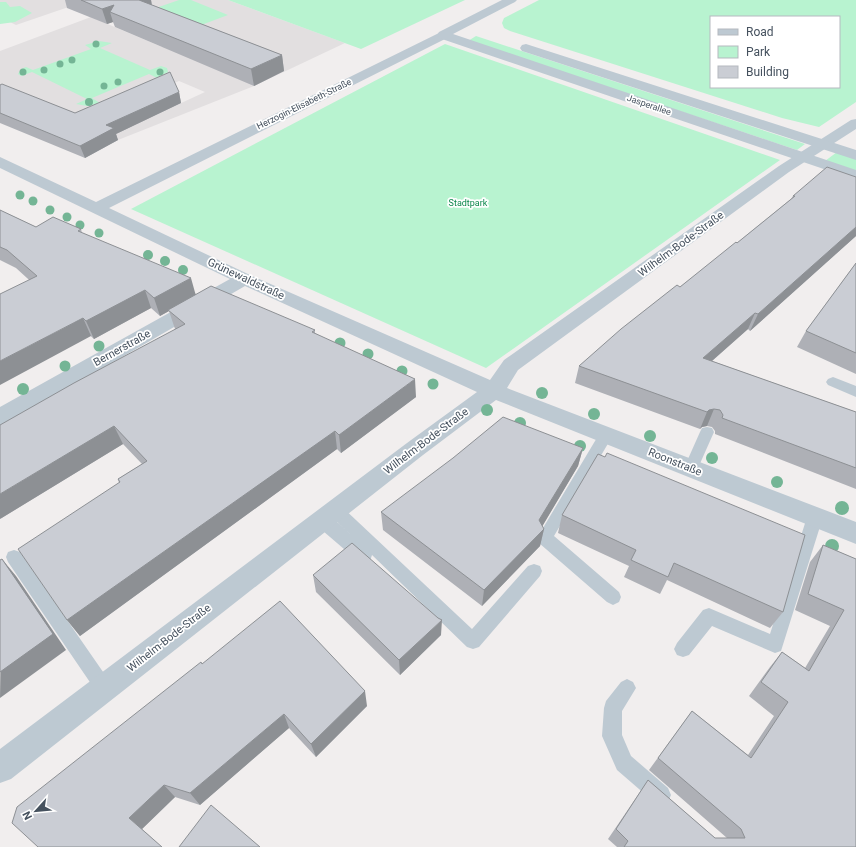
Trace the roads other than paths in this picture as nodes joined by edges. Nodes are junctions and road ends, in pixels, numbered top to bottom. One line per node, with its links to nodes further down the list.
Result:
1 (511, 0): 2 (street, Herzogin-Elisabeth-Straße)
2 (460, 26): 3 (street); 4 (street, Herzogin-Elisabeth-Straße)
3 (473, 31)
4 (443, 35): 9 (street, Jasperallee); 12 (street, Herzogin-Elisabeth-Straße)
5 (510, 43): 7 (street, Jasperallee)
6 (856, 123): 7 (street, Wilhelm-Bode-Straße)
7 (824, 144): 8 (street, Jasperallee); 9 (street, Wilhelm-Bode-Straße)
8 (856, 155)
9 (803, 157): 11 (street, Jasperallee); 15 (street, Wilhelm-Bode-Straße)
10 (0, 162): 12 (street, Grünewaldstraße)
11 (856, 175)
12 (96, 208): 13 (street, Grünewaldstraße)
13 (244, 279): 15 (street, Grünewaldstraße); 17 (street, Bernerstraße)
14 (833, 382): 16 (lane)
15 (494, 391): 19 (street, Roonstraße); 21 (street, Wilhelm-Bode-Straße)
16 (856, 392)
17 (0, 417)
18 (707, 432): 20 (lane)
19 (606, 435): 20 (street, Roonstraße); 26 (lane)
20 (691, 468): 22 (street, Roonstraße)
21 (328, 515): 25 (lane); 27 (lane); 29 (street, Wilhelm-Bode-Straße)
22 (814, 517): 23 (street, Roonstraße); 28 (lane)
23 (856, 533)
24 (14, 557): 29 (lane)
25 (534, 571)
26 (614, 597)
27 (445, 627)
28 (683, 649)
29 (104, 688): 31 (street, Wilhelm-Bode-Straße)
30 (627, 688): 32 (lane)
31 (0, 768)
32 (675, 807)

